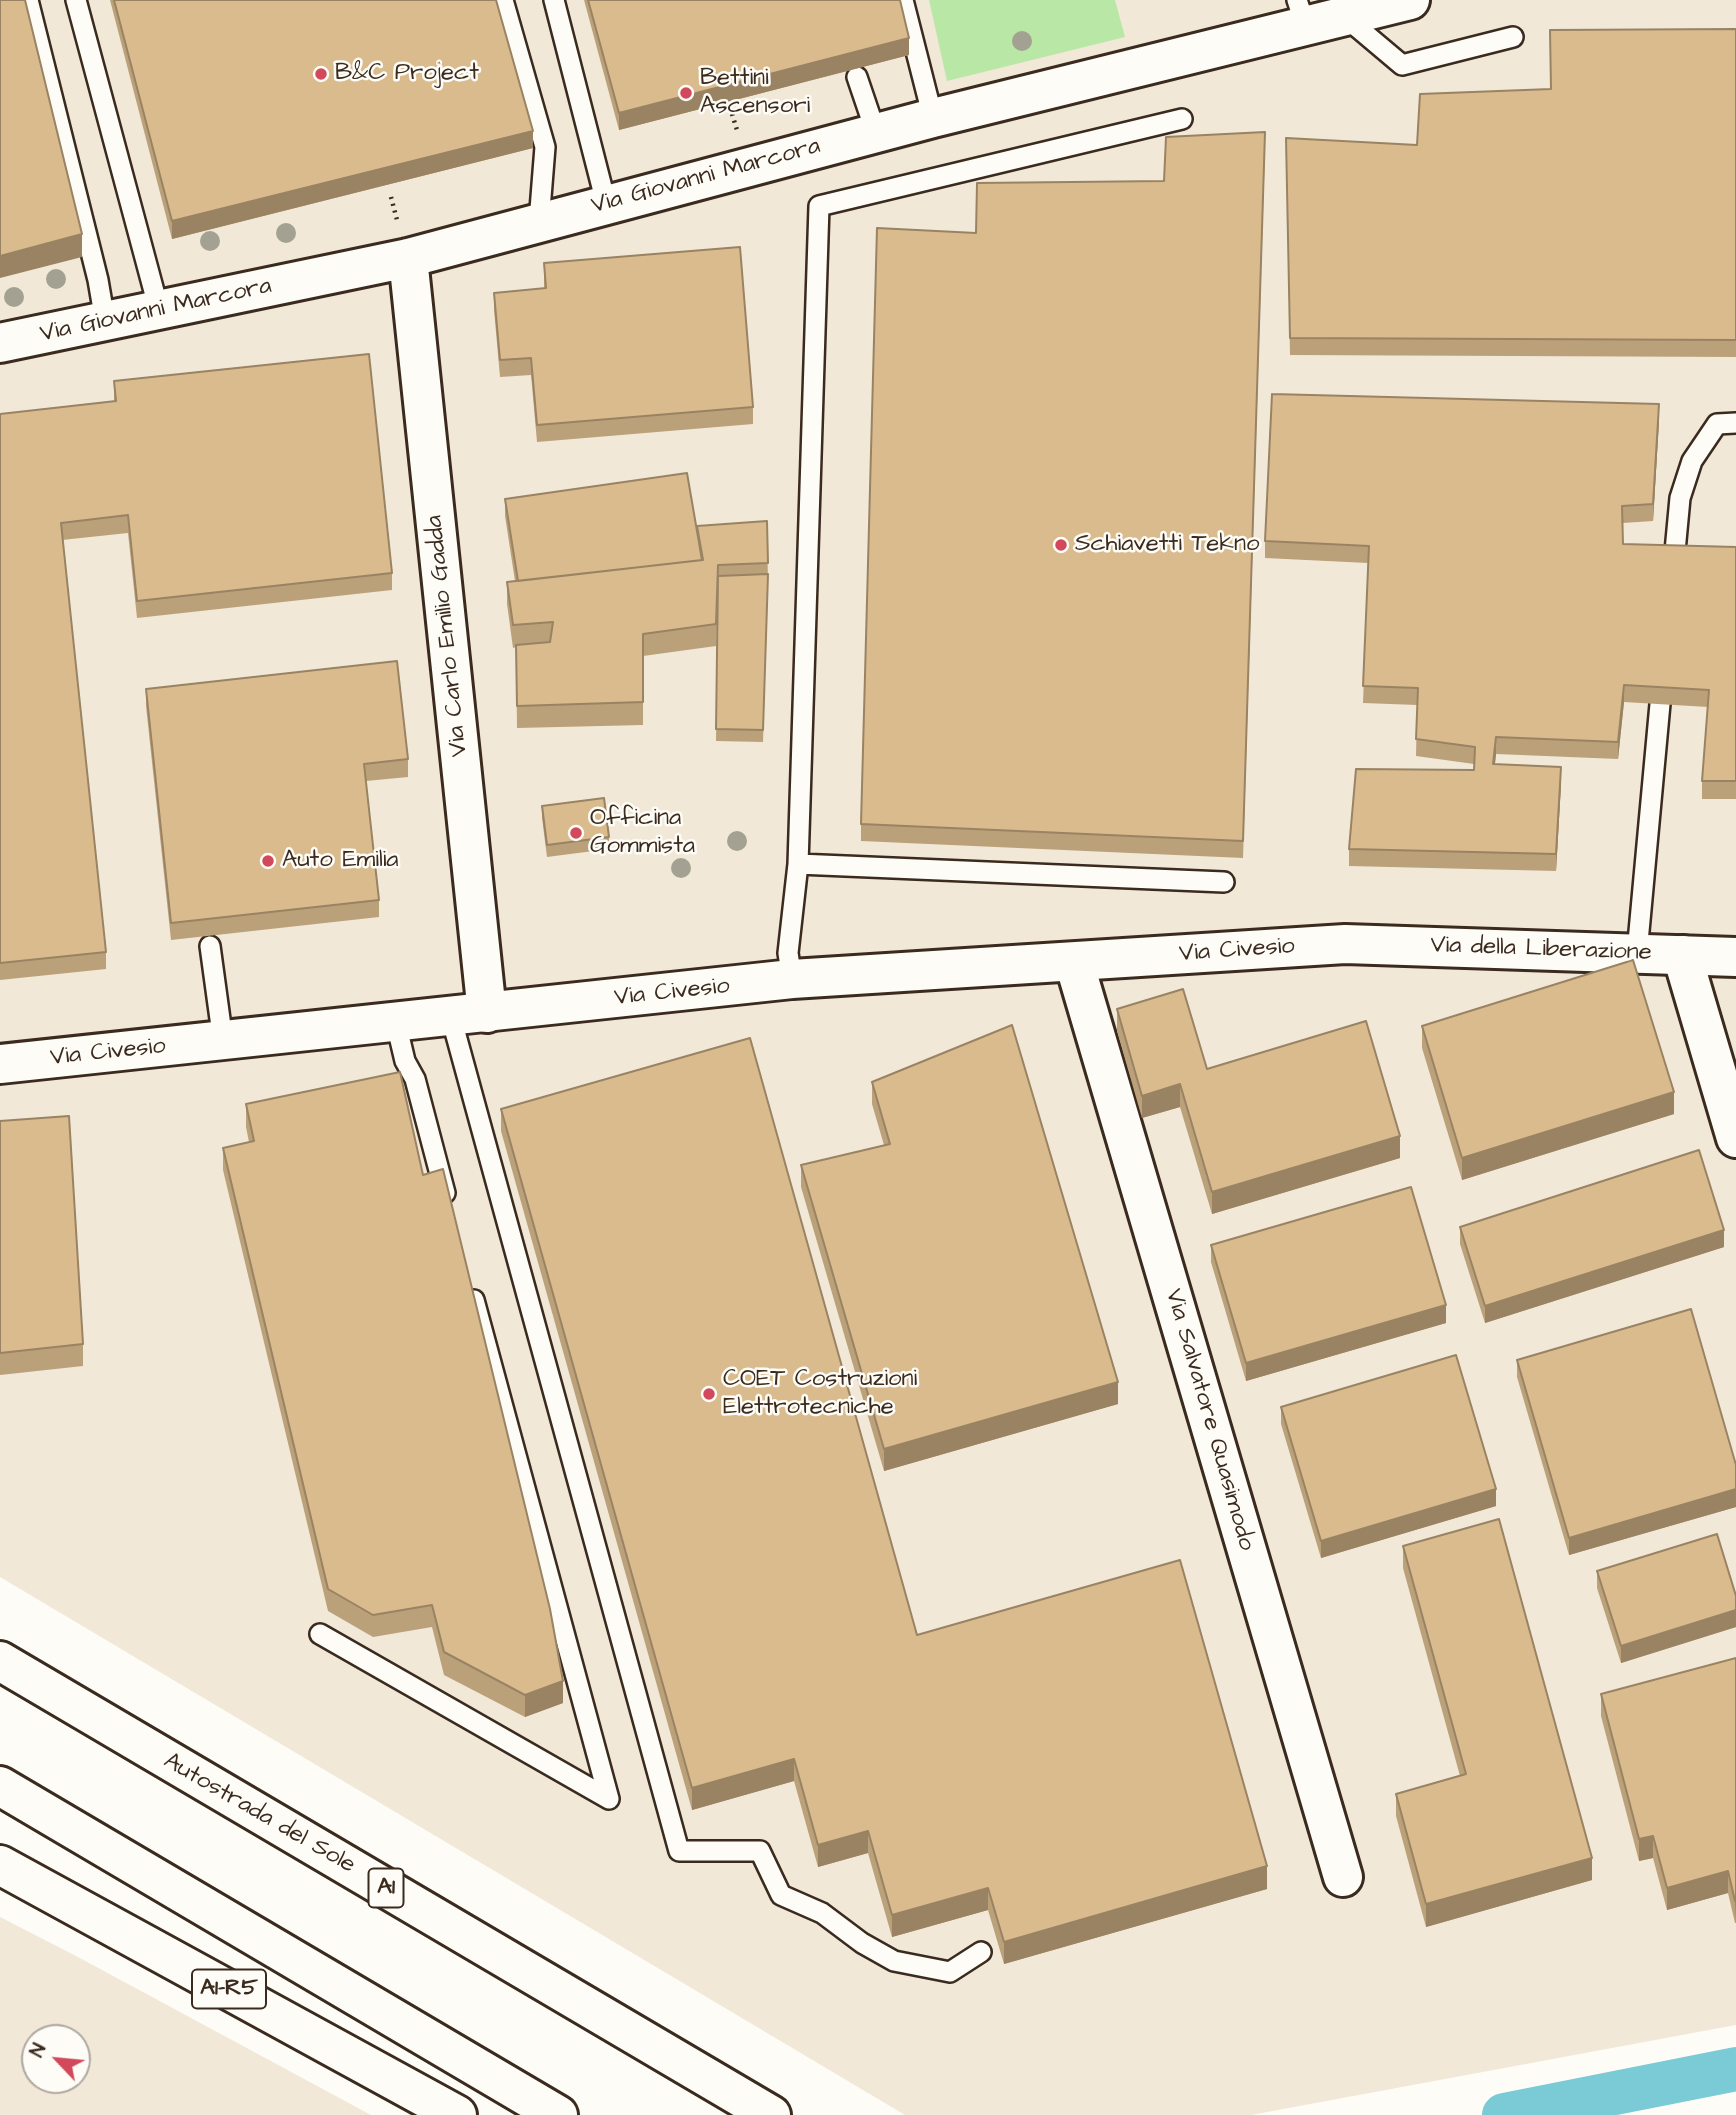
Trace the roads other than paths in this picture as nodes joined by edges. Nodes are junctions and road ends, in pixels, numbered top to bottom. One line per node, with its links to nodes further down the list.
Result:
1 (28, 0): 18 (lane)
2 (76, 0): 17 (lane)
3 (503, 0): 15 (lane)
4 (554, 0): 14 (lane)
5 (903, 0): 11 (lane)
6 (1410, 0): 8 (main road, Via Giovanni Marcora)
7 (1302, 14): 8 (main road, Via Giovanni Marcora); 11 (main road, Via Giovanni Marcora)
8 (1345, 17): 9 (lane)
9 (1513, 37)
10 (858, 77): 13 (lane)
11 (933, 118): 13 (main road, Via Giovanni Marcora)
12 (1182, 119): 23 (lane)
13 (876, 133): 14 (main road, Via Giovanni Marcora)
14 (606, 204): 15 (main road, Via Giovanni Marcora)
15 (538, 222): 16 (main road, Via Giovanni Marcora)
16 (408, 258): 17 (main road, Via Giovanni Marcora); 32 (main road, Via Carlo Emilio Gadda)
17 (159, 310): 18 (main road, Via Giovanni Marcora)
18 (105, 321): 19 (main road, Via Giovanni Marcora)
19 (0, 344)
20 (1736, 423): 21 (lane)
21 (1674, 562)
22 (1660, 704): 27 (lane)
23 (798, 864): 24 (lane); 31 (lane)
24 (1224, 882)
25 (1345, 944): 27 (main road, Via della Liberazione); 30 (main road, Via Civesio)
26 (210, 946): 34 (lane)
27 (1637, 953): 28 (main road, Via della Liberazione)
28 (1682, 955): 29 (main road, Via della Liberazione); 36 (main road)
29 (1736, 957)
30 (1074, 962): 31 (main road, Via Civesio); 43 (main road, Via Salvatore Quasimodo)
31 (792, 979): 32 (main road, Via Civesio)
32 (469, 1015): 33 (main road, Via Civesio); 44 (lane)
33 (396, 1023): 34 (main road, Via Civesio); 37 (lane)
34 (223, 1041): 35 (main road, Via Civesio)
35 (0, 1064)
36 (1736, 1138)
37 (451, 1212)
38 (469, 1279): 39 (lane)
39 (320, 1634)
40 (0, 1661): 47 (main road, Autostrada del Sole / A1)
41 (0, 1786): 46 (main road)
42 (0, 1865): 45 (main road, A1-R5)
43 (1343, 1877)
44 (981, 1952)
45 (457, 2115)
46 (558, 2115)
47 (771, 2115)

